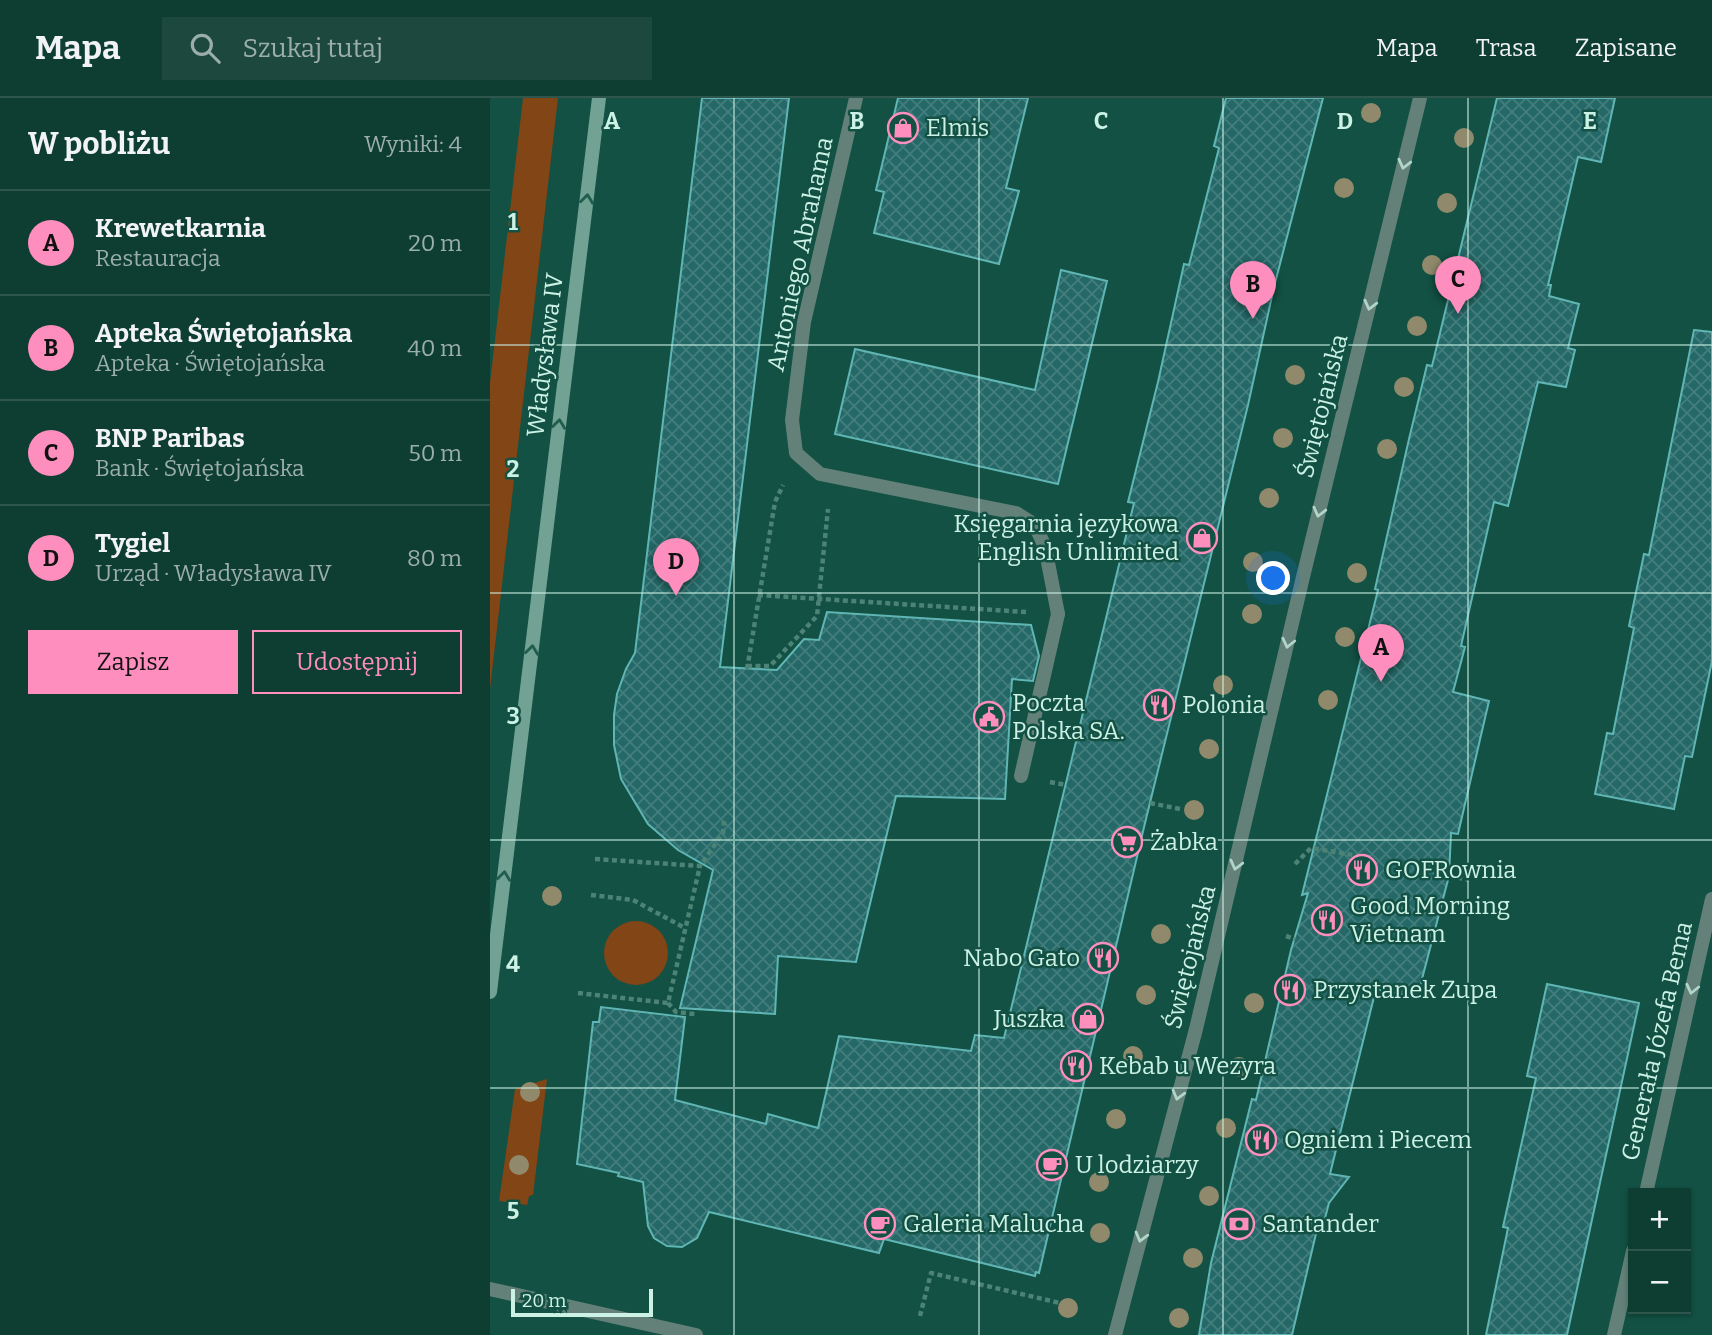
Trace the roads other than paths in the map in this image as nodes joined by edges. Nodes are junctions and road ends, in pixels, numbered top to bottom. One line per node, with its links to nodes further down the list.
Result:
1 (599, 98): 6 (main road, Władysława IV, one-way to 1)
2 (856, 98): 4 (street, Antoniego Abrahama)
3 (1420, 98): 11 (street, Świętojańska, one-way to 11)
4 (1021, 776)
5 (1712, 898): 7 (street, Generała Józefa Bema, one-way to 7)
6 (490, 992)
7 (1647, 1188)
8 (1628, 1273): 12 (street)
9 (490, 1289): 10 (street)
10 (695, 1335)
11 (1115, 1335)
12 (1614, 1335)

